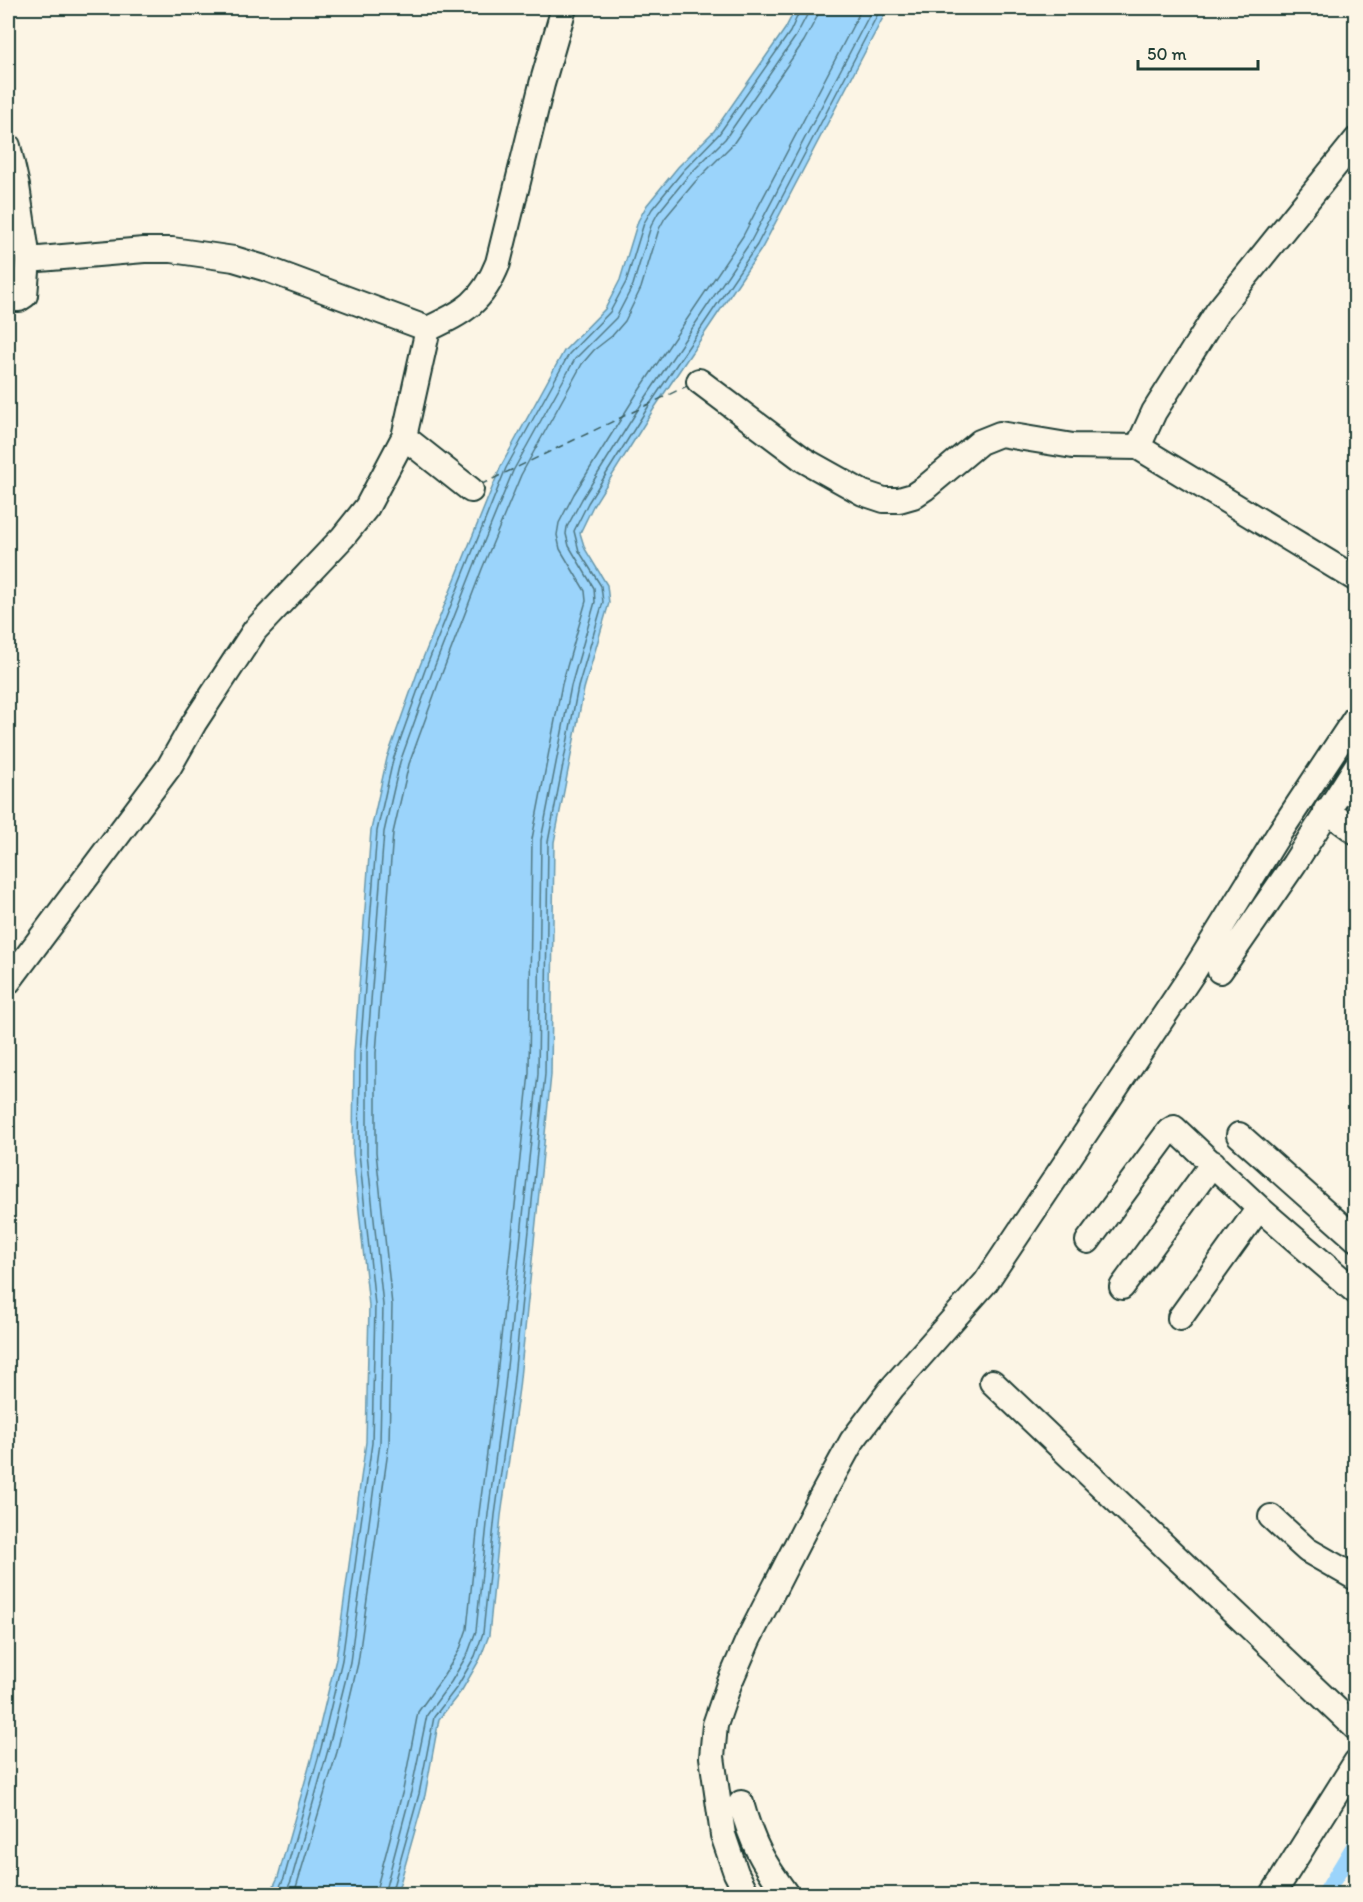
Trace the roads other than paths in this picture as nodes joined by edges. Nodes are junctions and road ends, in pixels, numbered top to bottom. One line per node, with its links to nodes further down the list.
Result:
1 (564, 8): 6 (street)
2 (1356, 140): 9 (street)
3 (8, 146): 4 (street)
4 (28, 260): 5 (street); 6 (street)
5 (8, 299)
6 (428, 329): 8 (street)
7 (699, 381): 9 (street)
8 (404, 436): 10 (street); 17 (street)
9 (1138, 447): 11 (street)
10 (471, 490)
11 (1356, 579)
12 (1356, 717): 32 (street)
13 (1356, 767): 14 (street)
14 (1326, 810): 15 (street); 16 (street)
15 (1356, 832)
16 (1220, 971)
17 (8, 982)
18 (1239, 1135): 21 (street)
19 (1214, 1163): 20 (street); 22 (street); 23 (street)
20 (1259, 1208): 24 (street); 25 (street)
21 (1356, 1239)
22 (1088, 1241)
23 (1122, 1287)
24 (1356, 1292)
25 (1180, 1318)
26 (992, 1382): 29 (street)
27 (1271, 1517): 28 (street)
28 (1356, 1578)
29 (1356, 1728)
30 (1356, 1762): 34 (street)
31 (741, 1803): 33 (street)
32 (747, 1894)
33 (786, 1894)
34 (1273, 1894)

